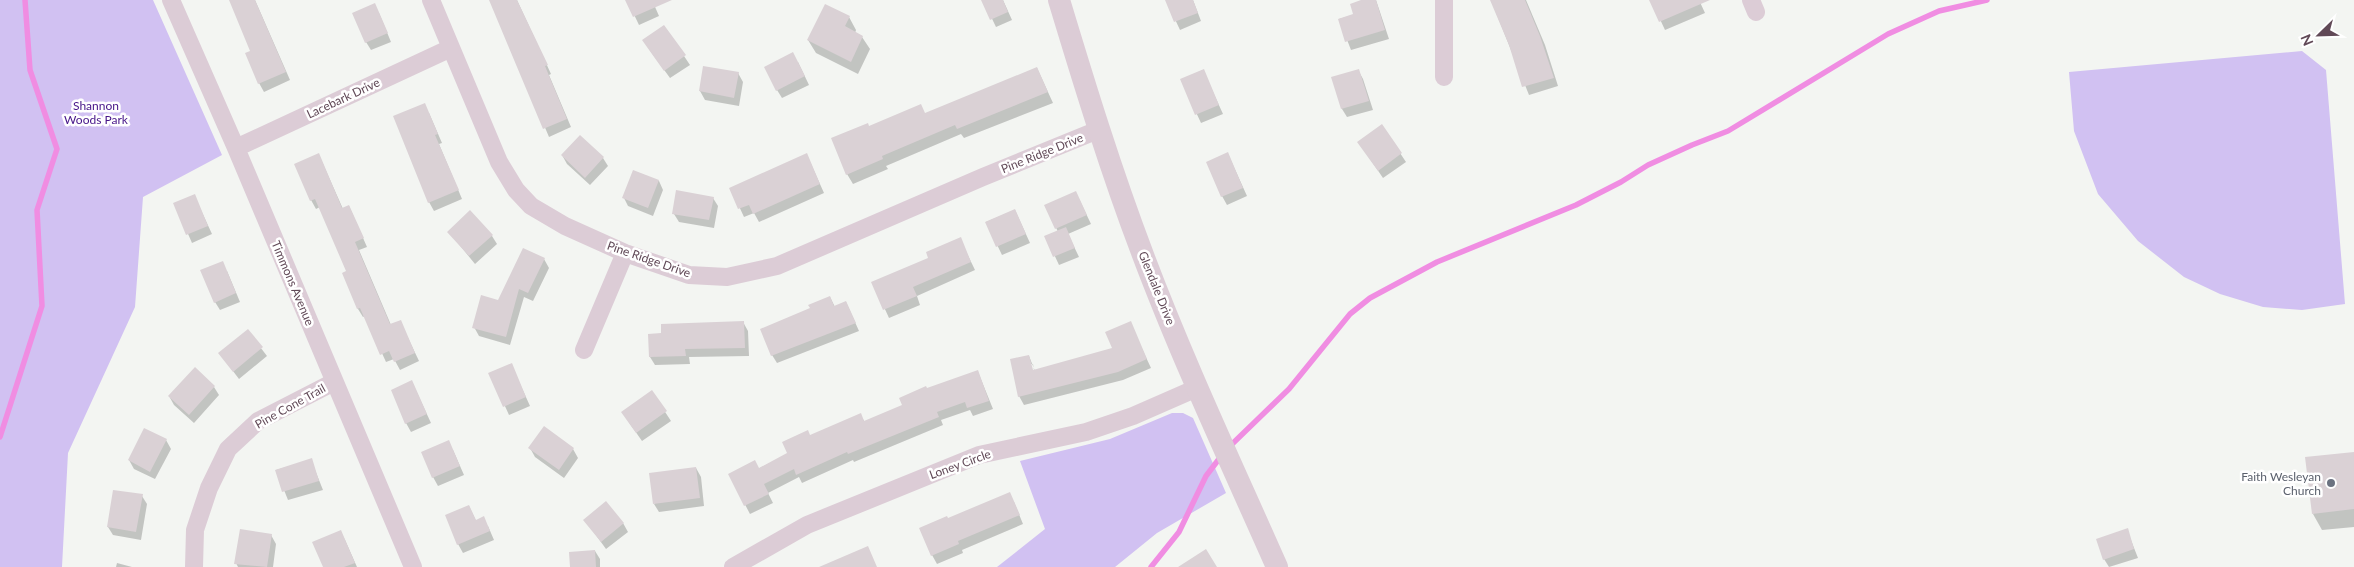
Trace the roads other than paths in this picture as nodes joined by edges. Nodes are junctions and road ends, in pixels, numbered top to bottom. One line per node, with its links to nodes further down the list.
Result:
1 (171, 0): 8 (street, Timmons Avenue)
2 (431, 0): 5 (street, Pine Ridge Drive)
3 (1059, 0): 7 (street, Glendale Drive)
4 (1444, 0): 6 (street)
5 (451, 48): 8 (street, Lacebark Drive); 9 (street, Pine Ridge Drive)
6 (1444, 77)
7 (1098, 130): 9 (street, Pine Ridge Drive); 12 (street, Glendale Drive)
8 (236, 148): 11 (street, Timmons Avenue)
9 (626, 253): 10 (street)
10 (584, 350)
11 (334, 382): 13 (street, Pine Cone Trail); 14 (street, Timmons Avenue)
12 (1197, 388): 15 (street, Loney Circle); 16 (street, Glendale Drive)
13 (194, 567)
14 (413, 567)
15 (733, 567)
16 (1277, 567)

